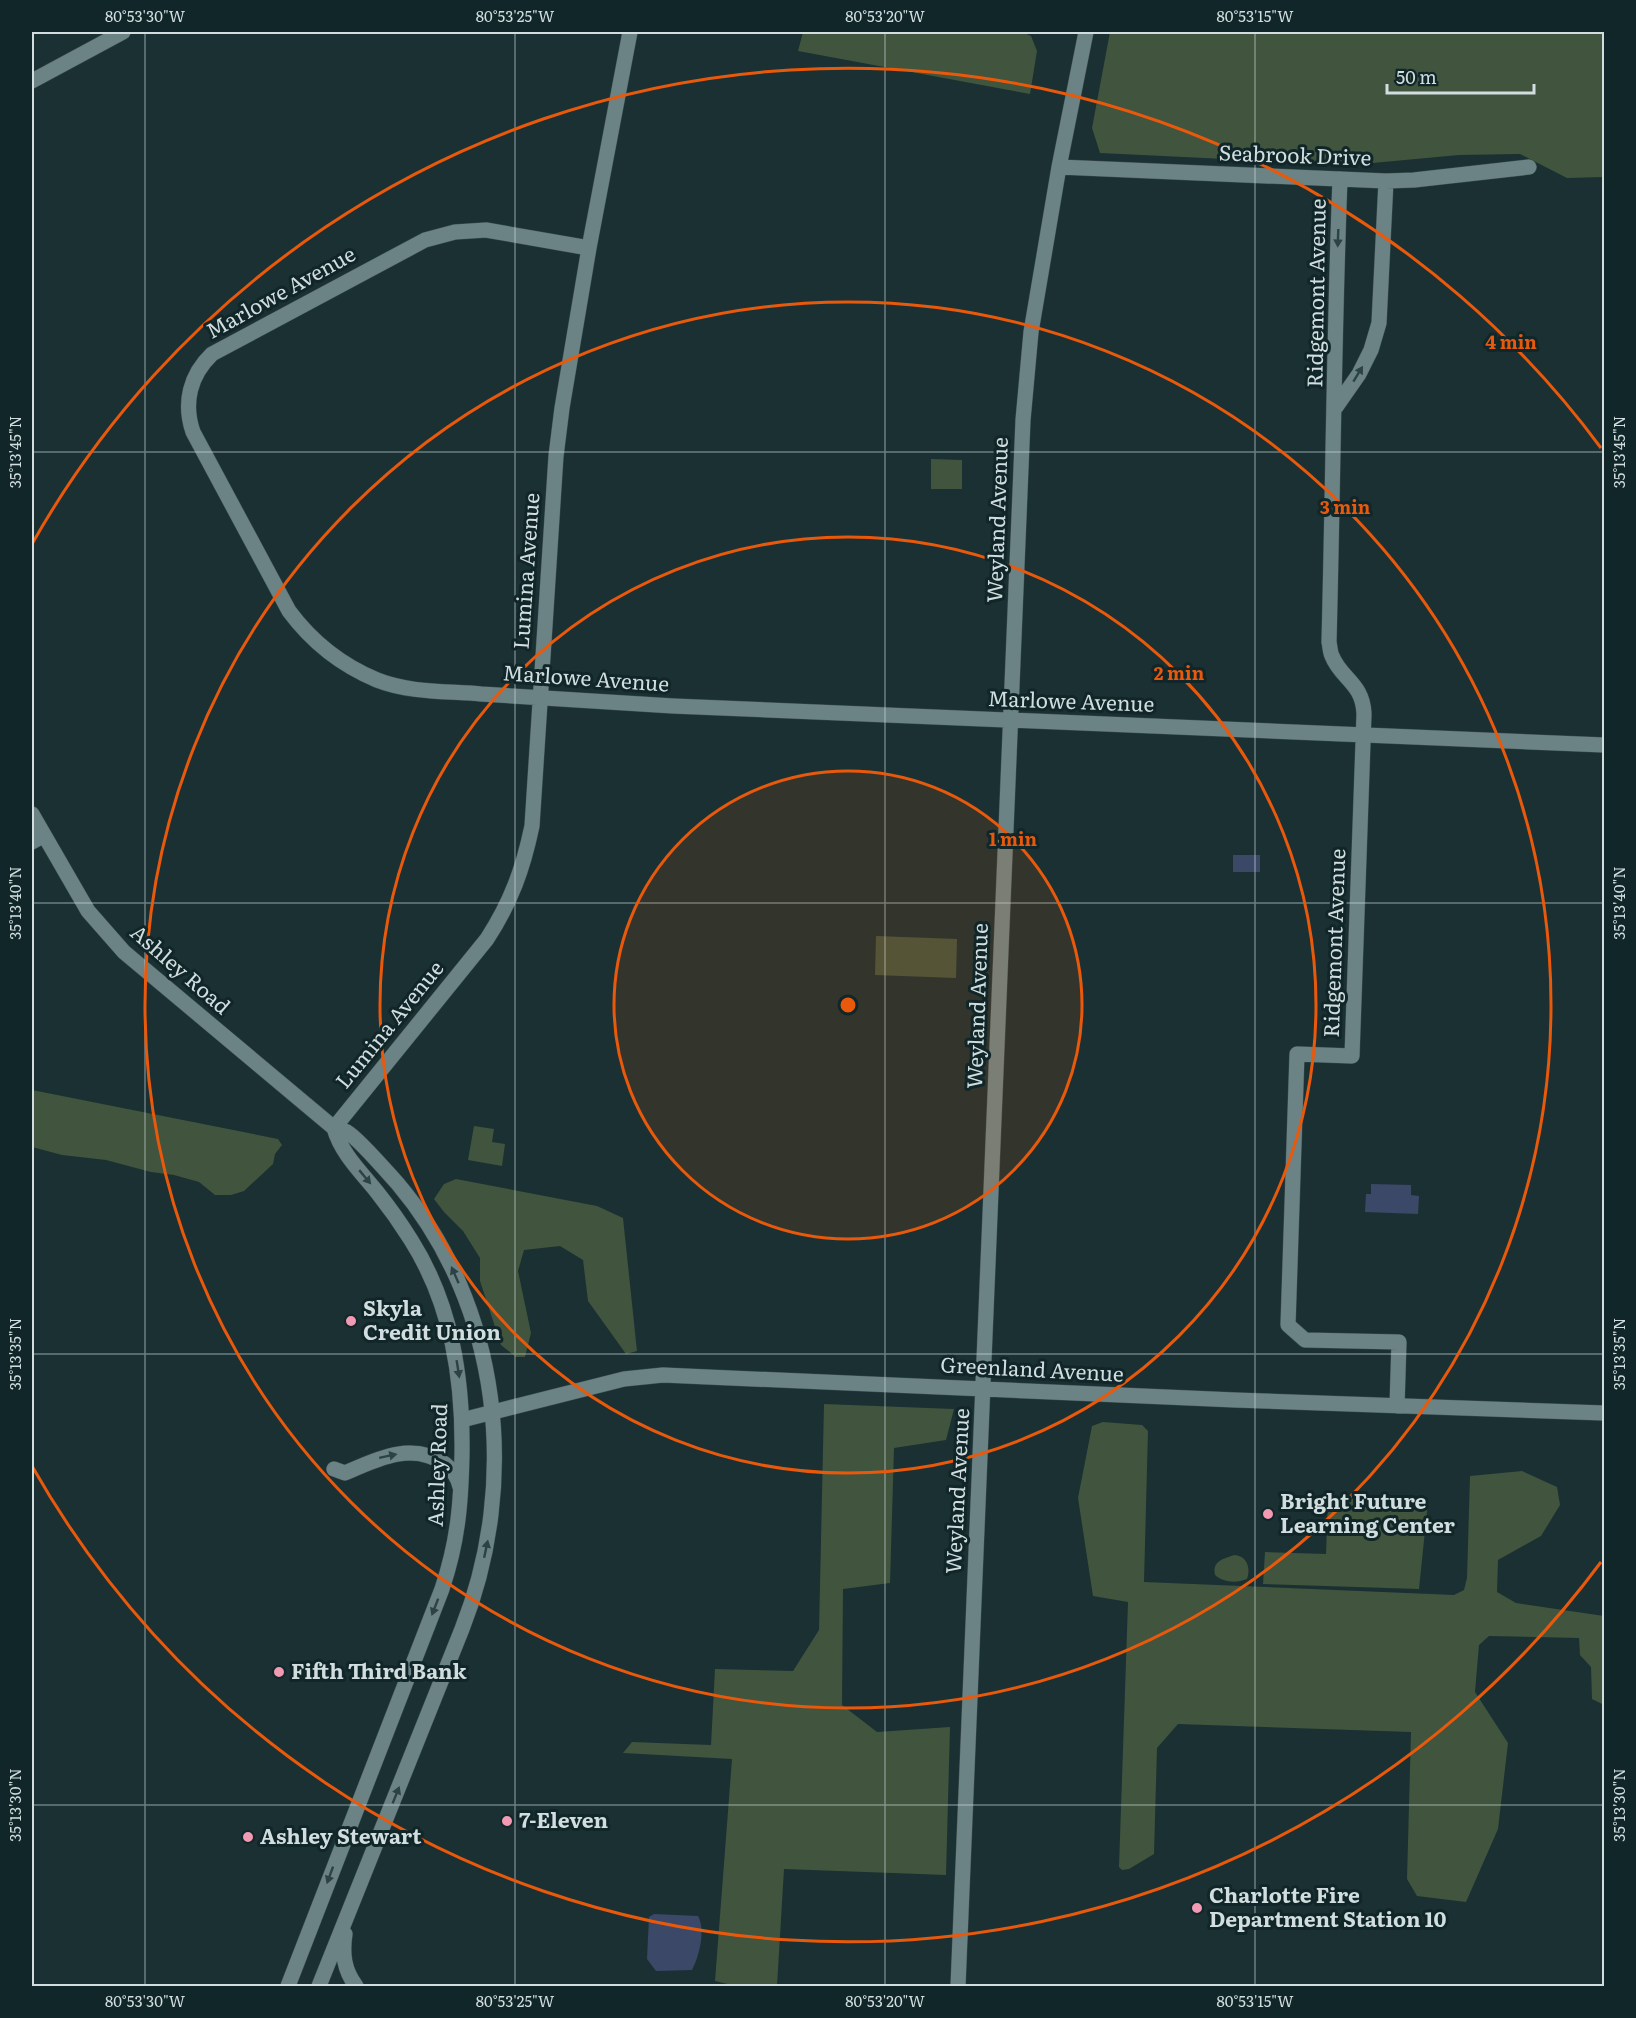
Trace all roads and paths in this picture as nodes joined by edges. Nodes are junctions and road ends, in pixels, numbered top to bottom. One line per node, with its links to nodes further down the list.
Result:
1 (123, 32): 4 (street)
2 (630, 32): 9 (street, Lumina Avenue)
3 (1086, 32): 5 (street, Weyland Avenue)
4 (32, 81)
5 (1059, 167): 7 (street, Seabrook Drive); 12 (street, Weyland Avenue)
6 (1529, 167): 8 (street, Seabrook Drive)
7 (1340, 179): 8 (street, Seabrook Drive); 10 (street, Ridgemont Avenue, one-way to 10)
8 (1386, 181): 10 (street, Ridgemont Avenue, one-way to 8)
9 (589, 248): 11 (street, Lumina Avenue); 11 (street, Marlowe Avenue)
10 (1335, 409): 13 (street, Ridgemont Avenue)
11 (540, 698): 12 (street, Marlowe Avenue); 17 (street, Lumina Avenue)
12 (1011, 721): 13 (street, Marlowe Avenue); 18 (street, Weyland Avenue)
13 (1364, 735): 14 (street, Marlowe Avenue); 19 (street, Ridgemont Avenue)
14 (1605, 745)
15 (32, 814): 16 (street, Ashley Road)
16 (37, 839): 17 (street, Ashley Road)
17 (334, 1128): 20 (street, Ashley Road, one-way to 17); 22 (street, Ashley Road, one-way to 22)
18 (983, 1389): 19 (street, Greenland Avenue); 20 (street, Greenland Avenue); 29 (street, Weyland Avenue)
19 (1397, 1406): 21 (street, Greenland Avenue)
20 (492, 1412): 22 (street, Greenland Avenue); 25 (street, Ashley Road, one-way to 20)
21 (1605, 1413)
22 (462, 1420): 24 (street, Ashley Road)
23 (334, 1469): 24 (street, one-way to 24)
24 (461, 1497): 26 (street, Ashley Road, one-way to 26)
25 (351, 1908): 27 (street, Ashley Road); 28 (street)
26 (288, 1986)
27 (319, 1986)
28 (356, 1986)
29 (958, 1986)

